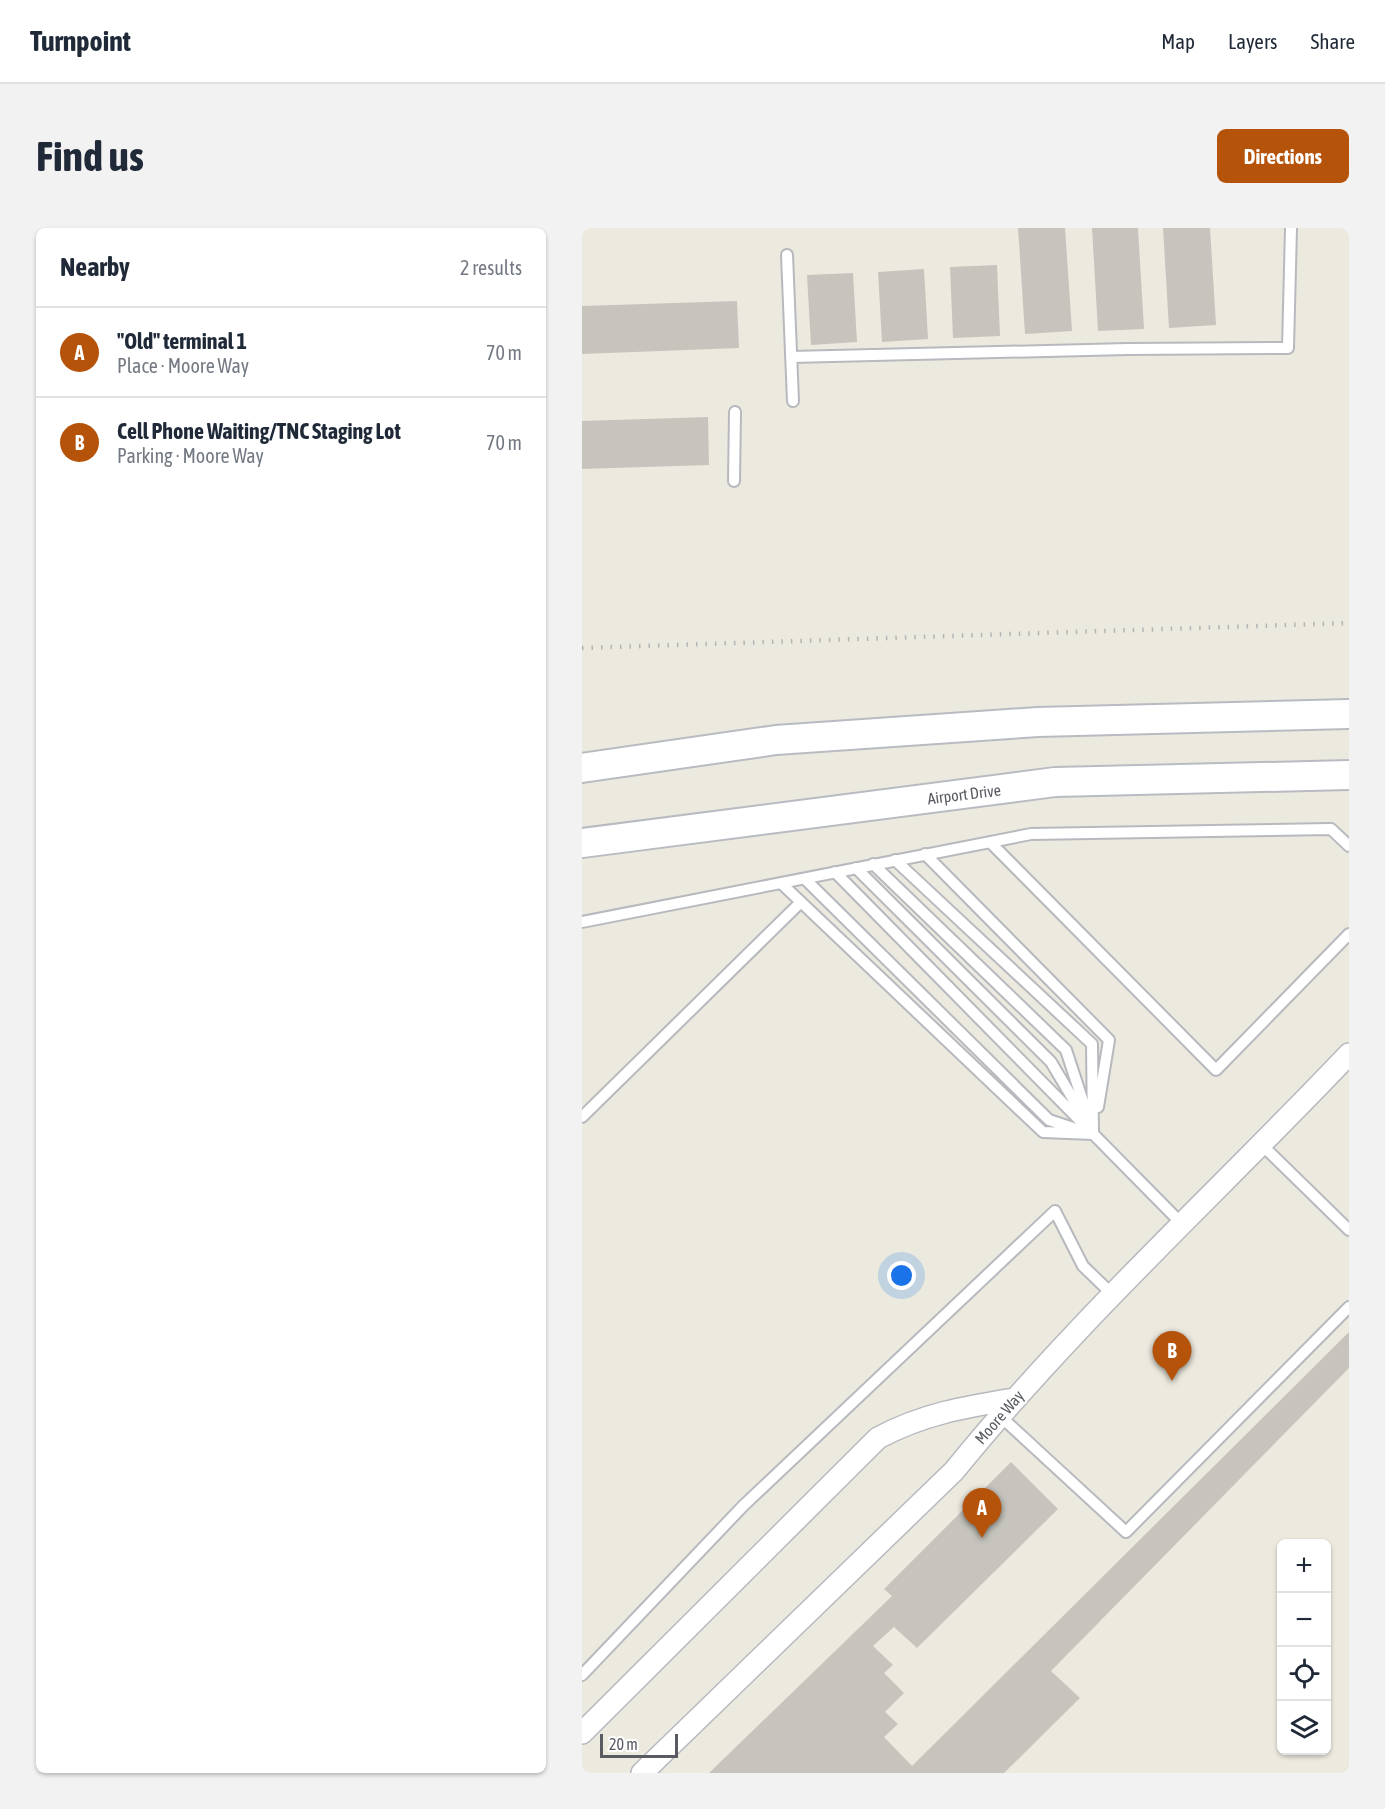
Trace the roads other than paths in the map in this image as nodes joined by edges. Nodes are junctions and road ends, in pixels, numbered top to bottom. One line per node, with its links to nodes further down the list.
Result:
1 (1291, 228): 3 (lane)
2 (787, 255): 3 (lane)
3 (791, 357): 4 (lane)
4 (793, 401)
5 (735, 412): 6 (lane)
6 (734, 481)
7 (1349, 714): 8 (main road)
8 (582, 768)
9 (1349, 775): 11 (main road, Airport Drive)
10 (990, 842): 12 (lane); 13 (lane); 22 (lane)
11 (582, 843)
12 (1349, 846)
13 (926, 854): 14 (lane); 25 (lane)
14 (896, 860): 15 (lane); 25 (lane)
15 (873, 864): 16 (lane); 25 (lane)
16 (856, 868): 17 (lane); 25 (lane)
17 (835, 872): 18 (lane); 25 (lane)
18 (805, 879): 19 (lane); 25 (lane)
19 (782, 884): 20 (lane); 21 (lane)
20 (801, 902): 24 (lane); 25 (lane)
21 (582, 922)
22 (1349, 934)
23 (1349, 1054): 26 (street, Moore Way)
24 (582, 1118)
25 (1093, 1134): 27 (lane)
26 (1262, 1145): 27 (street, Moore Way); 28 (lane)
27 (1181, 1223): 29 (street, Moore Way)
28 (1349, 1230)
29 (1113, 1295): 31 (street, Moore Way); 33 (lane)
30 (1349, 1307): 32 (lane)
31 (1014, 1399): 32 (street, Moore Way); 34 (street)
32 (999, 1415): 35 (street, Moore Way)
33 (582, 1675)
34 (582, 1732)
35 (642, 1773)

